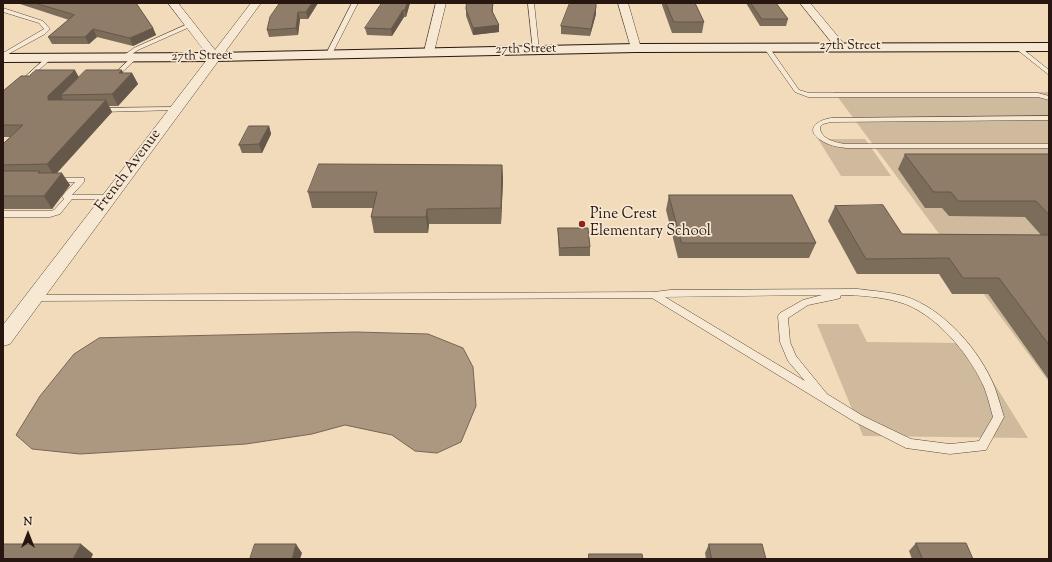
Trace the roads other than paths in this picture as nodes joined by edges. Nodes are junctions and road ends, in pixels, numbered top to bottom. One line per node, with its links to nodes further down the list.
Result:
1 (173, 3): 9 (street)
2 (256, 3): 19 (street, French Avenue)
3 (355, 3): 18 (lane)
4 (441, 3): 16 (street)
5 (531, 3): 15 (lane)
6 (623, 3): 13 (street)
7 (806, 3): 10 (street)
8 (3, 10): 17 (lane)
9 (190, 25): 19 (street); 22 (lane)
10 (841, 47): 11 (main road, 27th Street); 14 (main road, 27th Street)
11 (1017, 47): 12 (main road, 27th Street); 23 (lane)
12 (1049, 47)
13 (636, 48): 14 (main road, 27th Street); 15 (main road, 27th Street)
14 (767, 48): 28 (lane)
15 (536, 50): 16 (main road, 27th Street)
16 (429, 52): 18 (main road, 27th Street)
17 (3, 54)
18 (329, 54): 19 (main road, 27th Street)
19 (215, 57): 22 (main road, 27th Street); 29 (street, French Avenue)
20 (3, 58): 21 (main road, 27th Street)
21 (49, 58): 22 (main road, 27th Street); 24 (lane)
22 (129, 58): 26 (lane)
23 (1049, 73)
24 (27, 78): 25 (lane); 27 (lane)
25 (35, 78)
26 (109, 78)
27 (21, 83)
28 (1049, 98)
29 (176, 109): 30 (lane); 35 (street, French Avenue)
30 (90, 110)
31 (1049, 118): 32 (lane)
32 (1049, 146)
33 (42, 180): 34 (lane)
34 (70, 197): 35 (lane); 36 (lane)
35 (110, 197): 39 (street, French Avenue)
36 (3, 214)
37 (858, 292): 38 (lane); 41 (lane); 41 (lane)
38 (654, 295): 39 (lane); 41 (lane)
39 (34, 298): 40 (street, French Avenue)
40 (3, 339)
41 (828, 401)

